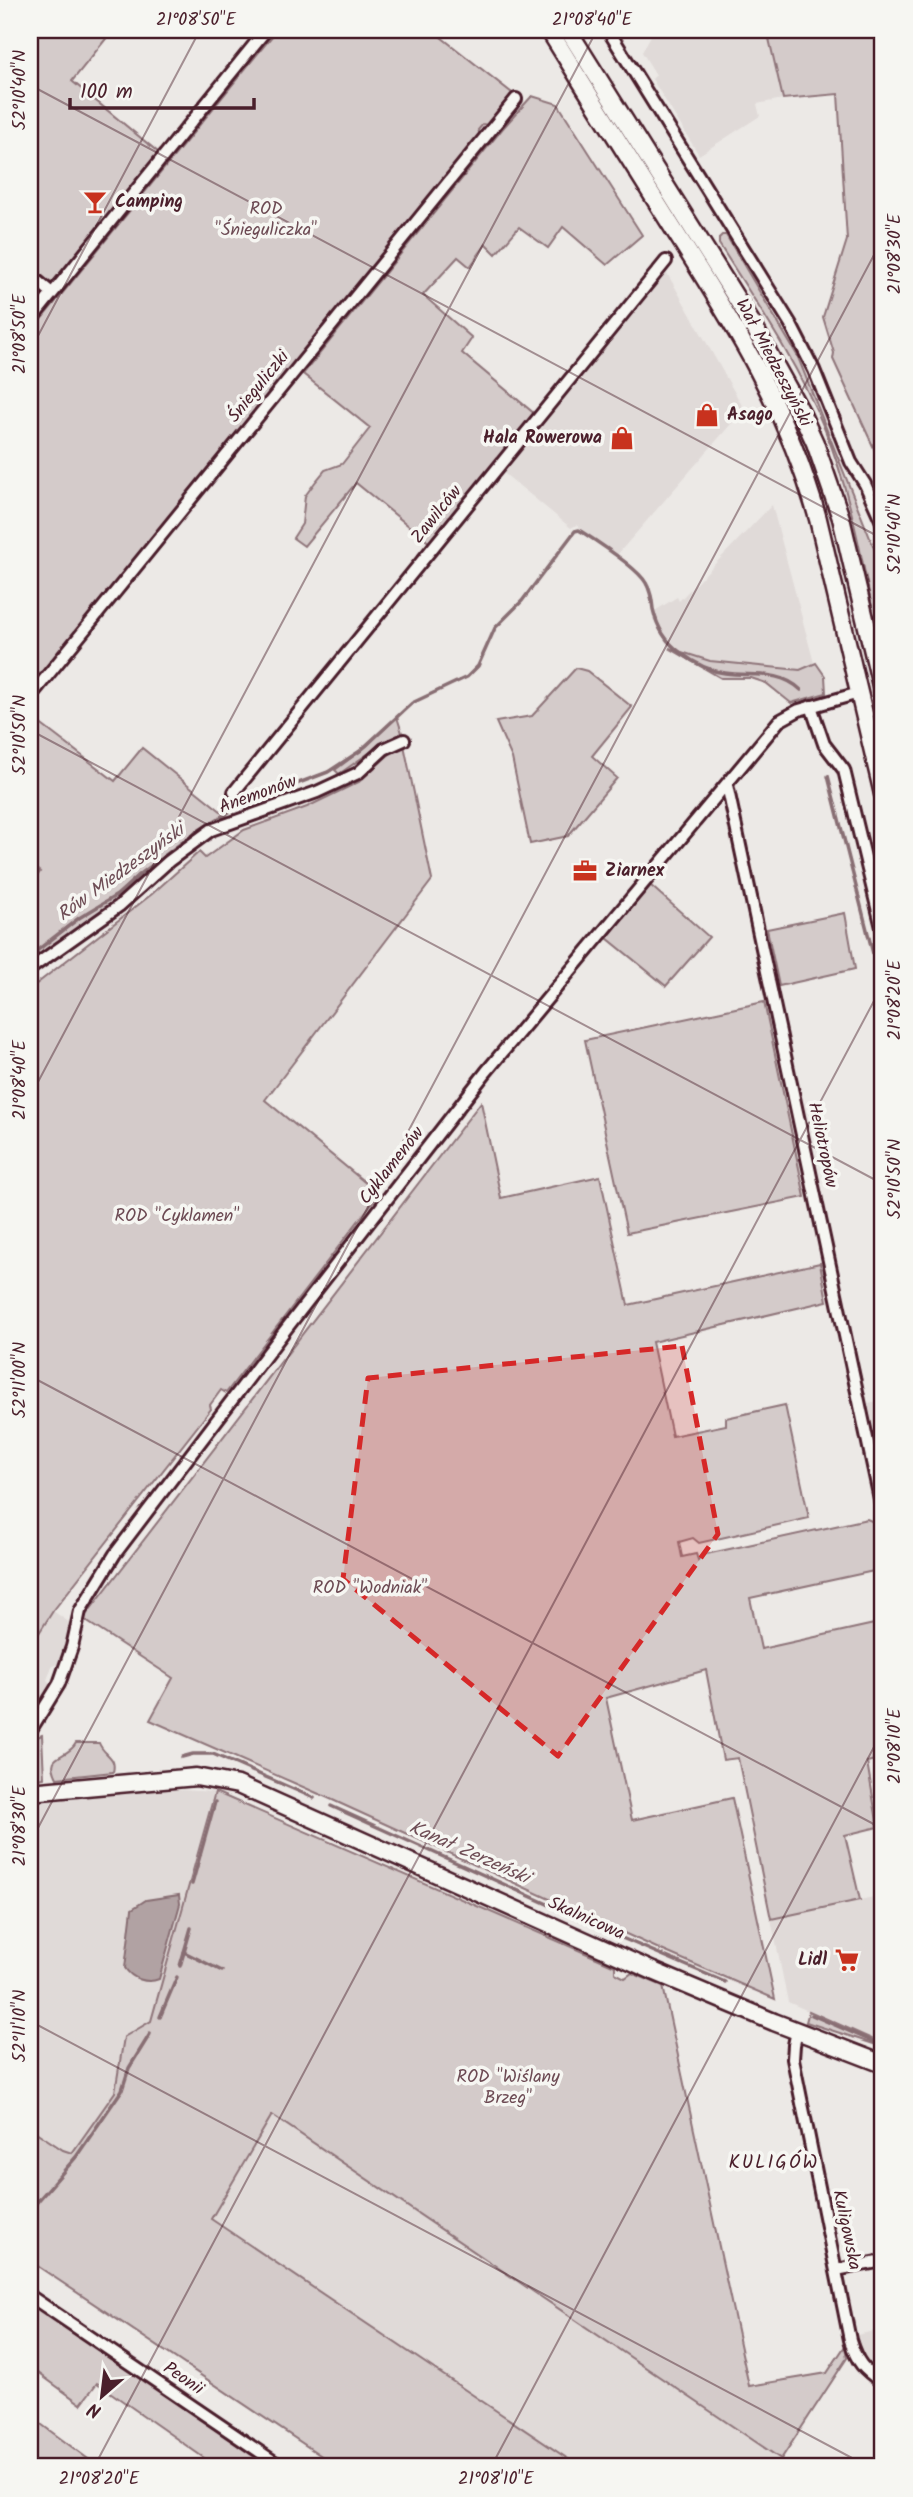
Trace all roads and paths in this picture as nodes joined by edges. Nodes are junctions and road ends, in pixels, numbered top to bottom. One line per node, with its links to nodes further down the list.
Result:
1 (267, 30): 8 (street)
2 (549, 30): 11 (main road, Wał Miedzeszyński)
3 (568, 30): 12 (main road, Wał Miedzeszyński)
4 (608, 30): 10 (street)
5 (516, 99): 13 (street, Śnieguliczki)
6 (666, 261): 17 (street, Zawilców)
7 (30, 275): 8 (street)
8 (52, 293): 9 (street)
9 (30, 321)
10 (883, 524)
11 (859, 693): 14 (street, Cyklamenów); 18 (main road, Wał Miedzeszyński)
12 (883, 694)
13 (30, 697)
14 (811, 706): 16 (street, Cyklamenów); 19 (street)
15 (404, 740): 20 (street, Anemonów)
16 (727, 785): 21 (street, Heliotropów); 22 (street, Cyklamenów)
17 (234, 792)
18 (883, 794)
19 (883, 932)
20 (30, 969)
21 (883, 1513)
22 (30, 1731)
23 (30, 1792): 24 (main road, Skalnicowa)
24 (797, 2031): 25 (main road, Skalnicowa); 27 (street, Kuligowska)
25 (883, 2064)
26 (883, 2261): 27 (street)
27 (836, 2270): 29 (street, Kuligowska)
28 (30, 2295): 30 (street, Peonii)
29 (883, 2383)
30 (282, 2467)

